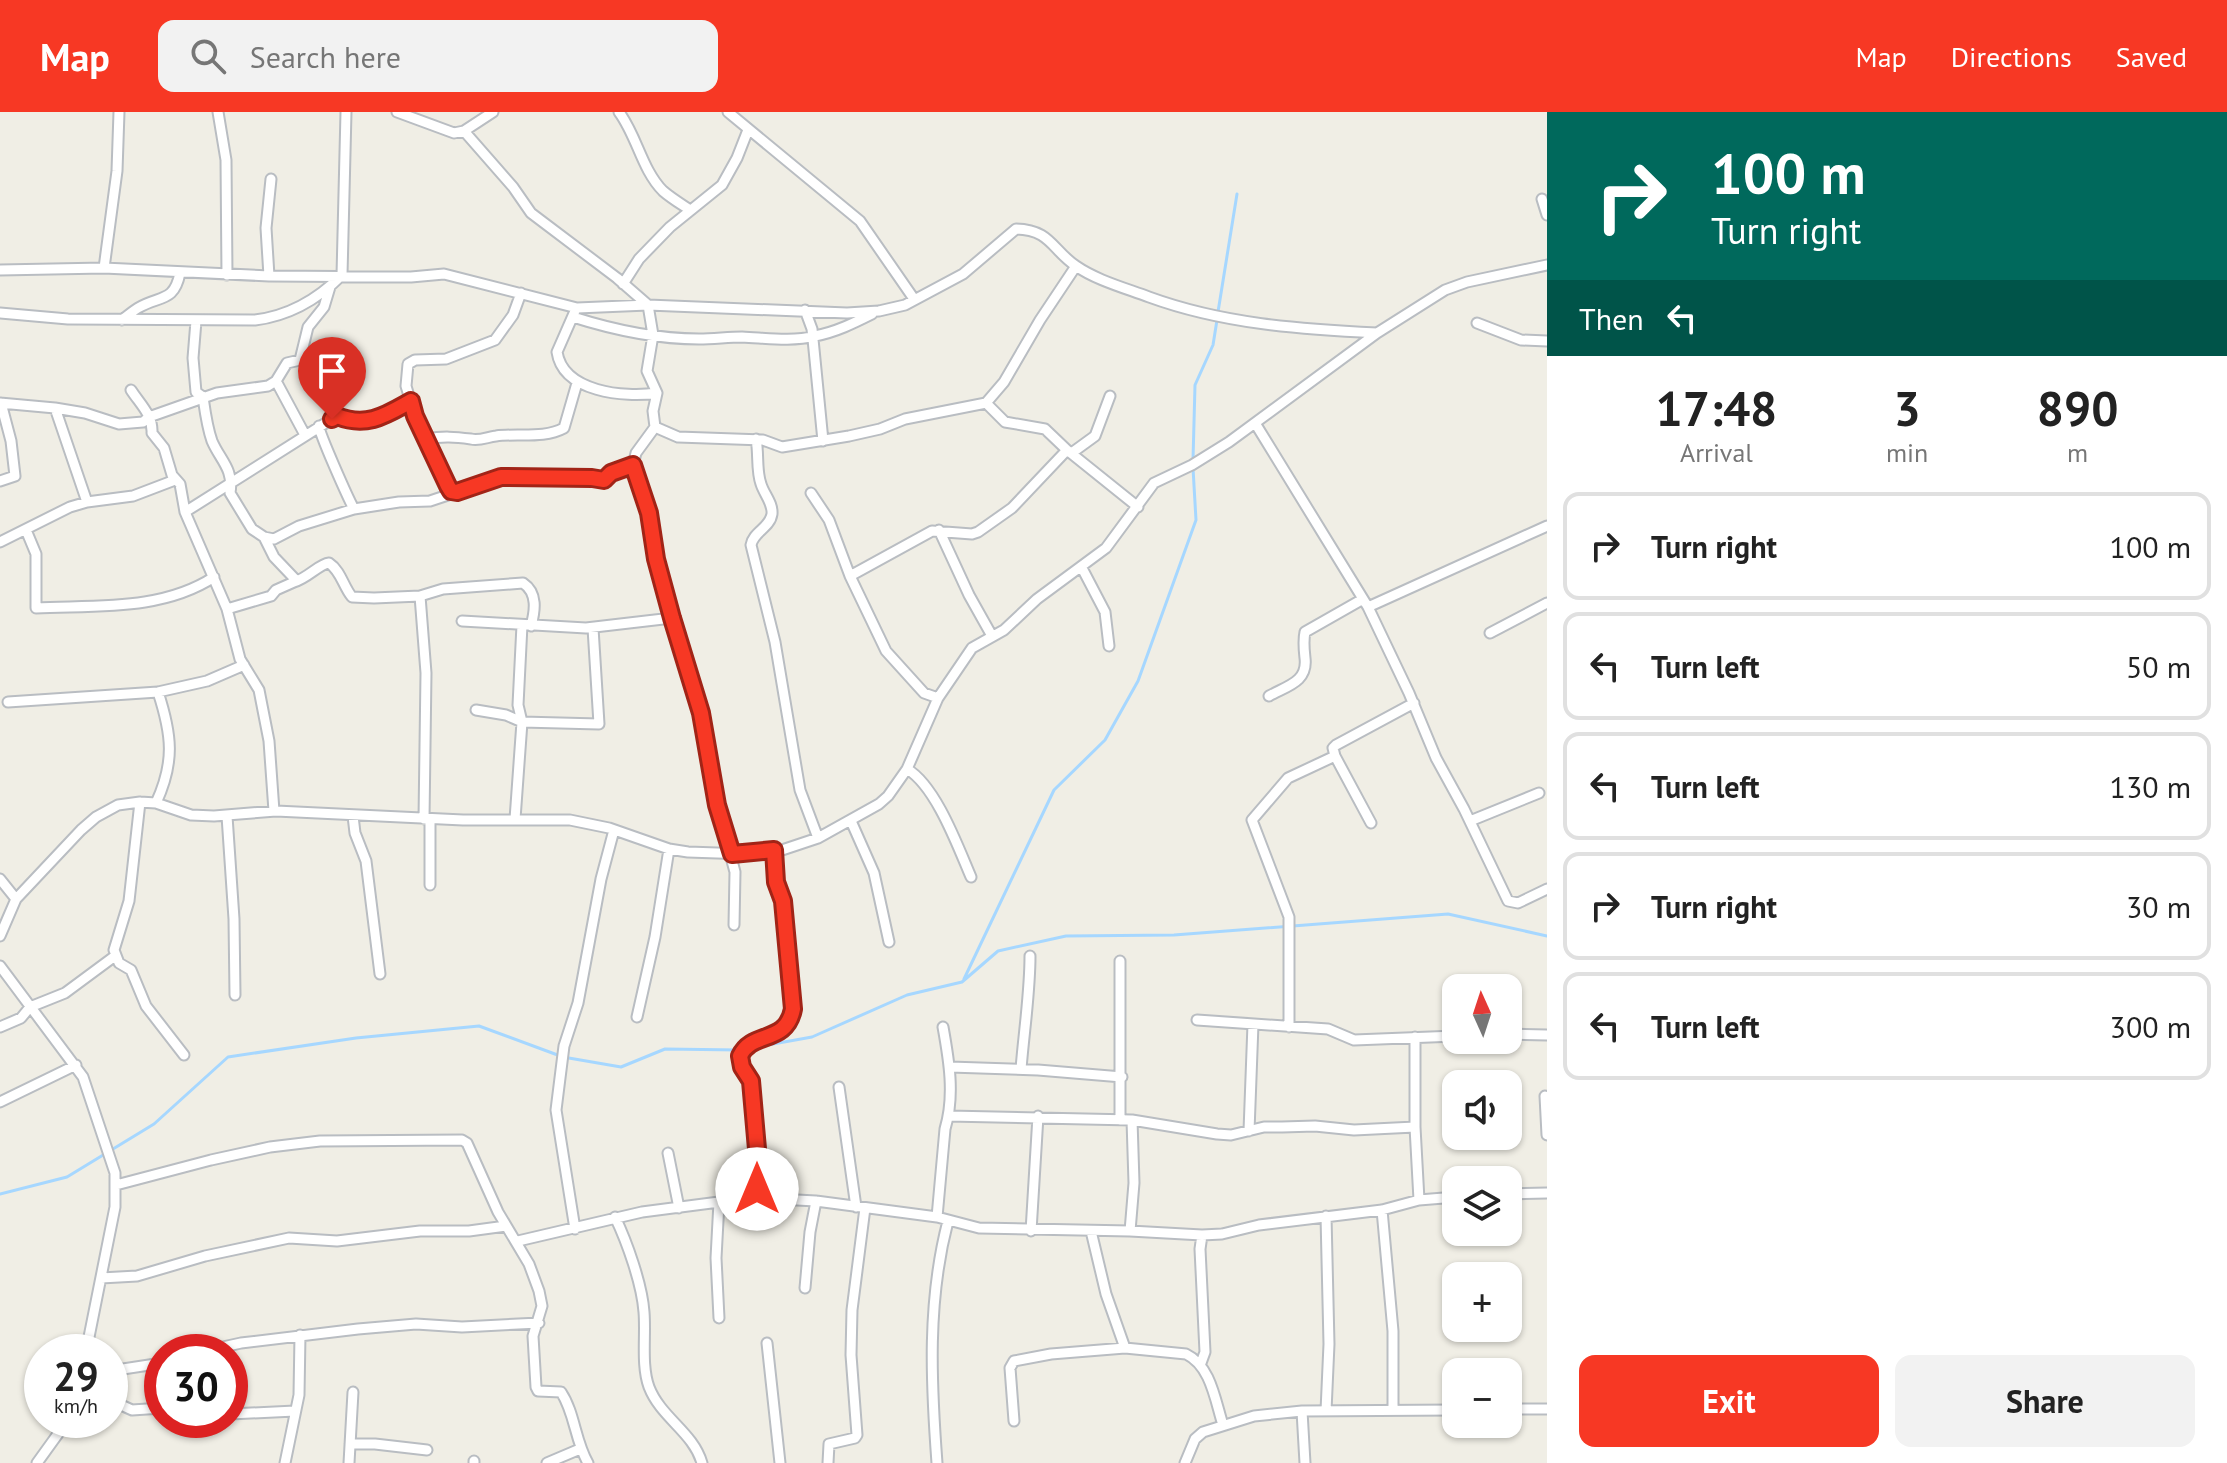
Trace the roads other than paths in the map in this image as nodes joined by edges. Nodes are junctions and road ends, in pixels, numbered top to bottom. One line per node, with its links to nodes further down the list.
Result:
1 (119, 112): 16 (street)
2 (218, 112): 19 (street)
3 (346, 112): 20 (street)
4 (397, 112): 9 (street)
5 (493, 112): 9 (street)
6 (619, 112): 12 (street)
7 (728, 112): 8 (street)
8 (748, 130): 12 (street); 25 (street)
9 (464, 131): 22 (street)
10 (271, 179): 21 (street)
11 (1542, 199): 13 (street)
12 (690, 210): 22 (street)
13 (1547, 215)
14 (1547, 265): 36 (street)
15 (1076, 266): 25 (street); 36 (street); 48 (street)
16 (104, 268): 17 (street); 18 (street)
17 (0, 270)
18 (180, 273): 19 (street); 32 (street)
19 (227, 275): 21 (street)
20 (342, 275): 21 (street); 23 (street); 24 (street)
21 (269, 276)
22 (623, 284): 26 (street)
23 (330, 287): 33 (street); 40 (street)
24 (521, 293): 30 (street); 46 (street)
25 (914, 299): 29 (street)
26 (648, 305): 27 (street); 28 (street); 37 (street)
27 (598, 308): 30 (street); 35 (street)
28 (805, 310): 29 (street); 38 (street)
29 (879, 311): 38 (street)
30 (575, 312): 35 (street); 41 (street)
31 (0, 313): 32 (street)
32 (122, 320): 33 (street)
33 (196, 321): 45 (street)
34 (1477, 323): 39 (street)
35 (597, 324): 37 (street)
36 (1377, 333): 51 (street)
37 (653, 335): 38 (street); 43 (street)
38 (813, 337): 57 (street)
39 (1547, 341)
40 (276, 381): 45 (street); 54 (street)
41 (577, 383): 43 (street); 55 (street)
42 (131, 390): 50 (street)
43 (657, 393): 53 (street)
44 (1110, 396): 58 (street)
45 (203, 397): 50 (street); 62 (street)
46 (411, 401): 52 (street); 55 (street)
47 (1, 403): 49 (street); 61 (street)
48 (986, 403): 57 (street); 58 (street)
49 (55, 408): 50 (street); 65 (street)
50 (149, 417): 60 (street)
51 (1255, 423): 66 (street); 79 (street)
52 (319, 426): 54 (street); 67 (street)
53 (655, 427): 56 (street); 59 (street)
54 (305, 435): 62 (street)
55 (427, 439): 63 (street)
56 (756, 439): 57 (street); 111 (street)
57 (823, 441)
58 (1070, 451): 66 (street); 71 (street)
59 (633, 465): 63 (street); 82 (street)
60 (175, 480): 65 (street); 68 (street)
61 (0, 481)
62 (232, 482): 68 (street); 72 (street)
63 (457, 492): 67 (street)
64 (811, 493): 75 (street)
65 (87, 502): 70 (street)
66 (1138, 507): 74 (street)
67 (354, 509): 72 (street)
68 (185, 512): 76 (street)
69 (1547, 526): 79 (street)
70 (26, 530): 73 (street); 76 (street)
71 (939, 530): 75 (street); 87 (street)
72 (264, 537): 77 (street)
73 (0, 542)
74 (1082, 568): 87 (street); 88 (street)
75 (850, 576): 92 (street)
76 (214, 577): 81 (street)
77 (294, 582): 78 (street); 81 (street)
78 (420, 596): 84 (street); 105 (street)
79 (1366, 603): 91 (street); 94 (street)
80 (1547, 603): 86 (street)
81 (227, 609): 89 (street)
82 (672, 618): 85 (street); 114 (street)
83 (462, 621): 84 (street)
84 (527, 626): 85 (street); 96 (street)
85 (593, 628): 96 (street)
86 (1490, 633)
87 (992, 636): 92 (street)
88 (1109, 646)
89 (244, 665): 90 (street); 102 (street)
90 (158, 692): 93 (street); 101 (street)
91 (1269, 696)
92 (938, 698): 98 (street)
93 (8, 702)
94 (1414, 703): 97 (street); 108 (street)
95 (476, 710): 96 (street)
96 (522, 722): 106 (street)
97 (1335, 756): 109 (street); 135 (street)
98 (907, 769): 107 (street); 115 (street)
99 (1539, 793): 108 (street)
100 (140, 802): 101 (street); 119 (street); 123 (street)
101 (156, 803): 103 (street)
102 (274, 811): 103 (street); 104 (street)
103 (227, 816): 128 (street)
104 (353, 816): 105 (street); 127 (street)
105 (427, 819): 106 (street); 117 (street)
106 (515, 819): 110 (street)
107 (851, 821): 111 (street); 122 (street)
108 (1470, 821): 118 (street)
109 (1371, 823)
110 (614, 830): 112 (street); 171 (street)
111 (818, 838): 113 (street)
112 (669, 849): 114 (street); 130 (street)
113 (774, 850): 114 (street); 160 (street)
114 (732, 854): 120 (street)
115 (971, 877)
116 (0, 879): 119 (street)
117 (430, 885)
118 (1547, 889)
119 (16, 899): 121 (street)
120 (734, 925)
121 (0, 936)
122 (889, 942)
123 (115, 956): 129 (street); 140 (street)
124 (1030, 956): 143 (street)
125 (1120, 961): 144 (street)
126 (0, 966): 129 (street)
127 (380, 974)
128 (235, 995)
129 (30, 1007): 133 (street); 141 (street)
130 (637, 1017)
131 (1197, 1020): 132 (street)
132 (1253, 1024): 135 (street); 153 (street)
133 (0, 1027)
134 (943, 1027): 142 (street)
135 (1289, 1027): 139 (street)
136 (1522, 1034): 137 (street)
137 (1547, 1035)
138 (1442, 1036): 139 (street)
139 (1415, 1037): 152 (street)
140 (184, 1055)
141 (76, 1065): 147 (street); 156 (street)
142 (950, 1067): 143 (street); 148 (street)
143 (1021, 1069): 144 (street)
144 (1122, 1077): 150 (street)
145 (839, 1087): 165 (street)
146 (1545, 1096): 154 (street)
147 (0, 1102)
148 (949, 1116): 149 (street); 169 (street)
149 (1038, 1116): 150 (street); 172 (street)
150 (1120, 1120): 151 (street)
151 (1132, 1120): 153 (street); 174 (street)
152 (1415, 1127): 153 (street); 161 (street)
153 (1249, 1131)
154 (1547, 1135)
155 (668, 1153): 164 (street)
156 (116, 1185): 170 (street); 177 (street)
157 (1547, 1193): 158 (street)
158 (1522, 1194)
159 (1442, 1198): 161 (street)
160 (753, 1200): 162 (street); 163 (street)
161 (1419, 1200): 166 (street)
162 (816, 1201): 165 (street); 178 (street)
163 (719, 1202): 164 (street); 179 (street)
164 (679, 1208): 168 (street)
165 (861, 1208): 169 (street); 209 (street)
166 (1382, 1210): 167 (street); 190 (street)
167 (1326, 1216): 175 (street); 194 (street)
168 (615, 1217): 171 (street); 207 (street)
169 (943, 1219): 172 (street); 210 (street)
170 (506, 1226): 176 (street); 177 (street)
171 (575, 1229): 176 (street)
172 (1031, 1231): 173 (street)
173 (1091, 1231): 174 (street); 185 (street)
174 (1130, 1231): 175 (street)
175 (1202, 1235): 186 (street)
176 (518, 1241): 180 (street)
177 (101, 1278): 181 (street)
178 (805, 1288)
179 (719, 1318)
180 (539, 1323): 182 (street); 200 (street)
181 (90, 1334)
182 (300, 1335): 184 (street); 192 (street)
183 (767, 1343): 208 (street)
184 (248, 1344)
185 (1125, 1348): 186 (street); 196 (street)
186 (1201, 1363): 197 (street)
187 (353, 1392): 199 (street)
188 (1522, 1409): 189 (street)
189 (1547, 1409)
190 (1393, 1410): 191 (street); 194 (street)
191 (1442, 1410)
192 (295, 1411): 195 (street); 203 (street)
193 (1302, 1411): 194 (street); 197 (street); 212 (street)
194 (1326, 1411)
195 (248, 1413)
196 (1014, 1421)
197 (1223, 1425): 211 (street)
198 (55, 1438): 202 (street)
199 (350, 1444): 201 (street); 204 (street)
200 (580, 1449): 205 (street); 206 (street)
201 (427, 1450)
202 (37, 1463)
203 (285, 1463)
204 (349, 1463)
205 (547, 1463)
206 (588, 1463)
207 (702, 1463)
208 (780, 1463)
209 (828, 1463)
210 (937, 1463)
211 (1185, 1463)
212 (1305, 1463)

